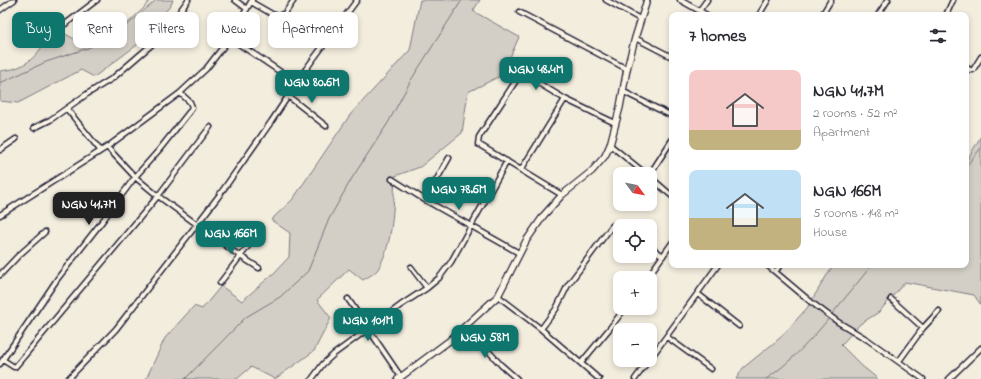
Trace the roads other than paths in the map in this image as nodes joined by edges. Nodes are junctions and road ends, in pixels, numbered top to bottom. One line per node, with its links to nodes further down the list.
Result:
1 (14, 0): 17 (street)
2 (97, 0): 26 (street)
3 (188, 0): 39 (street)
4 (235, 0): 16 (street)
5 (294, 0): 15 (street)
6 (357, 0): 34 (street)
7 (606, 0): 25 (street)
8 (647, 0): 25 (street)
9 (680, 0): 18 (street)
10 (707, 0): 18 (street)
11 (768, 0): 21 (street)
12 (831, 0): 22 (street)
13 (888, 0): 23 (street)
14 (953, 0): 24 (street)
15 (252, 1): 16 (street)
16 (246, 9): 19 (street)
17 (0, 10)
18 (700, 11)
19 (244, 12)
20 (519, 12): 32 (street)
21 (761, 12)
22 (824, 12)
23 (880, 12)
24 (947, 12)
25 (640, 19): 27 (street)
26 (65, 24)
27 (635, 38): 30 (street); 32 (street)
28 (222, 48): 36 (street)
29 (245, 48): 34 (street)
30 (669, 56)
31 (981, 57): 33 (street)
32 (627, 69): 35 (street)
33 (969, 69)
34 (297, 82): 37 (street)
35 (624, 92): 40 (street); 41 (street)
36 (180, 93): 48 (street); 56 (street)
37 (288, 96): 42 (street); 64 (street)
38 (566, 99): 41 (street); 52 (street); 55 (street)
39 (67, 109): 44 (street); 50 (street)
40 (669, 114)
41 (615, 123): 46 (street)
42 (326, 126)
43 (210, 127): 61 (street)
44 (34, 128)
45 (16, 139): 49 (street)
46 (610, 145): 53 (street); 60 (street)
47 (669, 145): 54 (street)
48 (107, 147): 50 (street); 56 (street)
49 (0, 150)
50 (100, 150): 63 (street)
51 (450, 158): 62 (street)
52 (507, 161): 55 (street); 66 (street)
53 (637, 167)
54 (655, 167)
55 (522, 170): 60 (street)
56 (135, 177): 61 (street); 101 (street)
57 (392, 179): 62 (street)
58 (657, 183): 59 (street)
59 (669, 193)
60 (562, 194): 71 (street)
61 (158, 196): 64 (street); 101 (street)
62 (425, 200): 66 (street)
63 (0, 215)
64 (197, 224): 72 (street); 106 (street)
65 (613, 225): 94 (street)
66 (471, 226): 71 (street); 83 (street)
67 (45, 232): 81 (street)
68 (255, 237): 72 (street)
69 (669, 247): 73 (street)
70 (657, 252): 73 (street)
71 (519, 253): 85 (street)
72 (240, 256): 75 (street); 82 (street)
73 (663, 256): 79 (street)
74 (411, 267): 83 (street)
75 (259, 268)
76 (716, 268): 84 (street)
77 (772, 268): 80 (street)
78 (778, 268): 80 (street)
79 (652, 271)
80 (776, 271): 100 (street)
81 (0, 275)
82 (220, 283)
83 (427, 288): 93 (street)
84 (698, 294): 91 (street); 95 (street)
85 (498, 296): 90 (street); 94 (street)
86 (348, 299): 93 (street)
87 (891, 299): 92 (street)
88 (939, 310): 92 (street)
89 (620, 315): 102 (street)
90 (466, 326): 105 (street); 108 (street)
91 (739, 326)
92 (923, 328): 100 (street)
93 (369, 329): 105 (street); 107 (street)
94 (541, 329): 102 (street)
95 (666, 337): 97 (street); 104 (street)
96 (981, 348): 98 (street)
97 (657, 350)
98 (977, 352): 99 (street); 112 (street)
99 (981, 355)
100 (899, 361): 111 (street)
101 (1, 362)
102 (581, 363): 109 (street)
103 (644, 367): 110 (street)
104 (711, 369)
105 (400, 378)
106 (68, 379)
107 (312, 379)
108 (517, 379)
109 (598, 379)
110 (635, 379)
111 (923, 379)
112 (949, 379)

